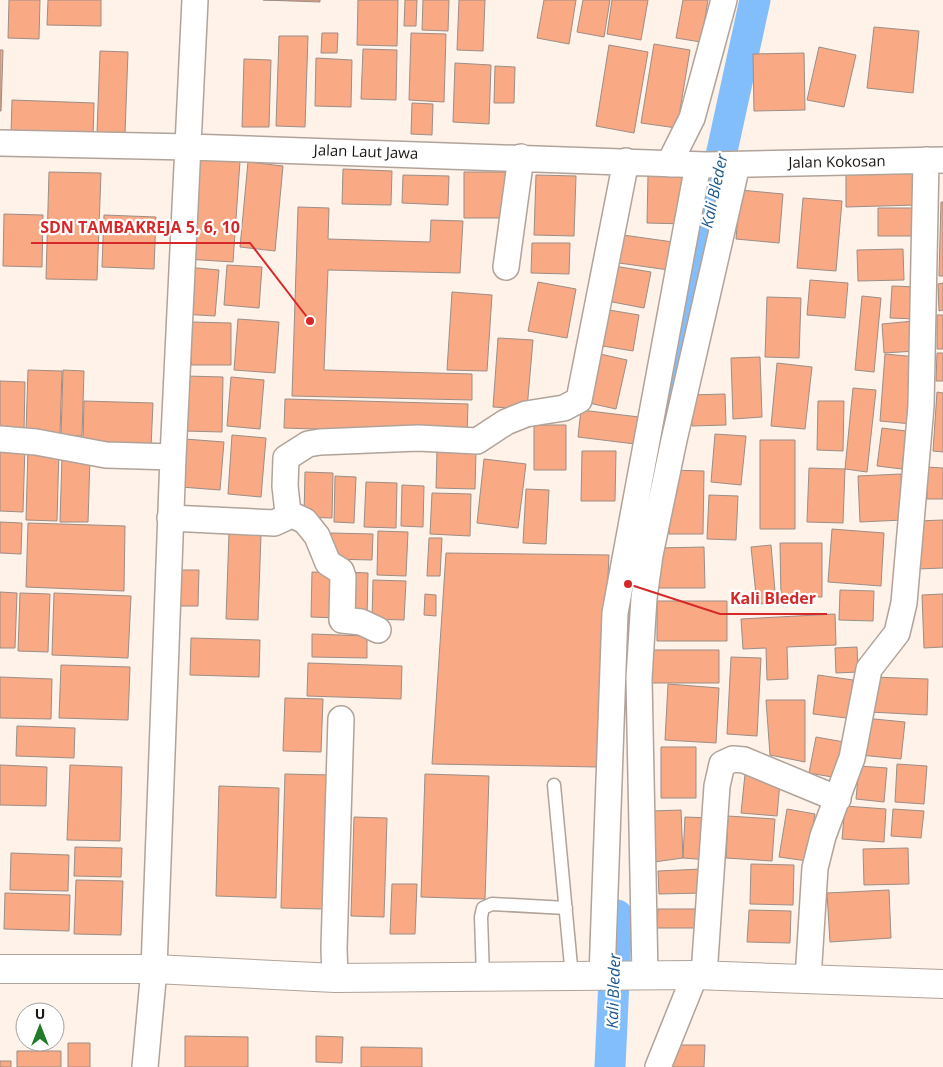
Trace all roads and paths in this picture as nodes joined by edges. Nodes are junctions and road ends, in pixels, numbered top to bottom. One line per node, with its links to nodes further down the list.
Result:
1 (195, 0): 4 (street)
2 (724, 0): 8 (street)
3 (0, 143): 4 (street, Jalan Laut Jawa)
4 (189, 146): 5 (street, Jalan Laut Jawa); 13 (street)
5 (521, 157): 7 (street, Jalan Laut Jawa); 11 (street)
6 (935, 160): 10 (street, Jalan Kokosan); 19 (street)
7 (626, 161): 8 (street, Jalan Laut Jawa); 14 (street)
8 (669, 164): 9 (street, Jalan Laut Jawa)
9 (702, 165): 10 (street, Jalan Laut Jawa); 24 (street)
10 (734, 165): 25 (street)
11 (506, 266)
12 (0, 439): 13 (street)
13 (173, 456): 15 (street)
14 (288, 513): 15 (street); 16 (street)
15 (170, 518): 22 (street)
16 (378, 630)
17 (341, 720): 28 (street)
18 (554, 785): 20 (lane)
19 (838, 799): 23 (street); 29 (street)
20 (566, 908): 26 (lane); 27 (lane)
21 (0, 969): 22 (street)
22 (154, 969): 28 (street); 31 (street)
23 (700, 975): 25 (street); 29 (street); 32 (street)
24 (605, 976): 25 (street); 27 (street)
25 (643, 976)
26 (483, 977): 27 (street); 28 (street)
27 (572, 977)
28 (335, 978)
29 (808, 979): 30 (street)
30 (943, 984)
31 (145, 1067)
32 (658, 1067)

